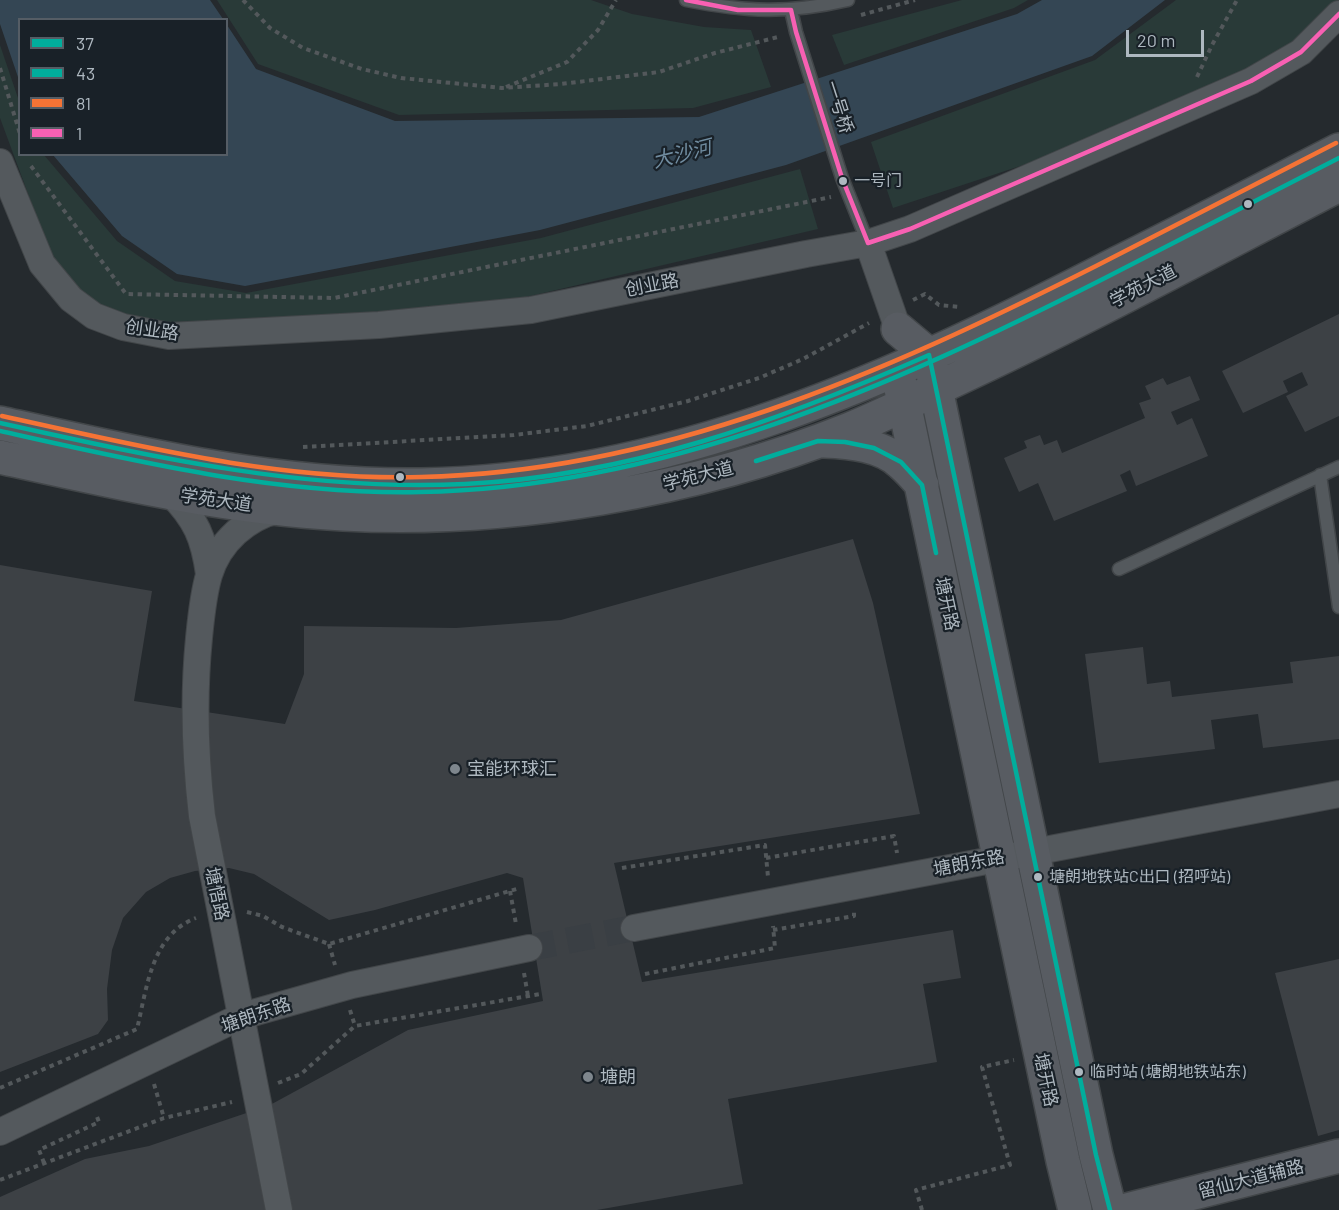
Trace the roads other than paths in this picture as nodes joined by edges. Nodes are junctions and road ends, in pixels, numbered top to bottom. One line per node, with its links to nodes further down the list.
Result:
1 (686, 0): 3 (lane)
2 (848, 0): 3 (lane)
3 (791, 10): 8 (lane, 一号桥)
4 (1339, 14): 8 (street, 创业路)
5 (1339, 150): 10 (main road, 学苑大道)
6 (0, 162): 8 (street, 创业路)
7 (1339, 185): 12 (main road, 学苑大道)
8 (867, 243): 9 (street)
9 (898, 329): 10 (main road); 11 (main road, 塘开路)
10 (929, 355): 11 (main road, 学苑大道); 12 (main road, 塘开路)
11 (897, 369): 13 (main road, 塘开路); 14 (main road, 学苑大道)
12 (936, 389): 13 (main road, 学苑大道); 26 (main road, 塘开路)
13 (905, 404): 15 (main road, 学苑大道); 19 (main road, 塘开路)
14 (0, 423)
15 (818, 441): 19 (main road); 21 (main road, 学苑大道)
16 (0, 457): 20 (main road, 学苑大道)
17 (1339, 467): 18 (lane)
18 (1320, 475): 22 (lane); 24 (lane)
19 (922, 485): 27 (main road, 塘开路)
20 (170, 493): 21 (main road, 学苑大道); 23 (street, 塘悟路)
21 (282, 509): 23 (street, 塘悟路)
22 (1119, 569)
23 (209, 574): 30 (street, 塘悟路)
24 (1339, 607)
25 (1339, 794): 26 (street, 塘朗东路)
26 (1033, 851): 27 (street, 塘朗东路); 36 (main road, 塘开路)
27 (999, 857): 28 (street, 塘朗东路); 35 (main road, 塘开路)
28 (634, 928)
29 (529, 948): 30 (street, 塘朗东路)
30 (242, 1016): 31 (street, 塘朗东路); 34 (street, 塘悟路)
31 (0, 1132)
32 (1339, 1156): 37 (main road, 留仙大道辅路)
33 (1339, 1176): 38 (main road, 留仙大道辅路)
34 (279, 1210)
35 (1075, 1210)
36 (1110, 1210)
37 (1127, 1210)
38 (1208, 1210)

